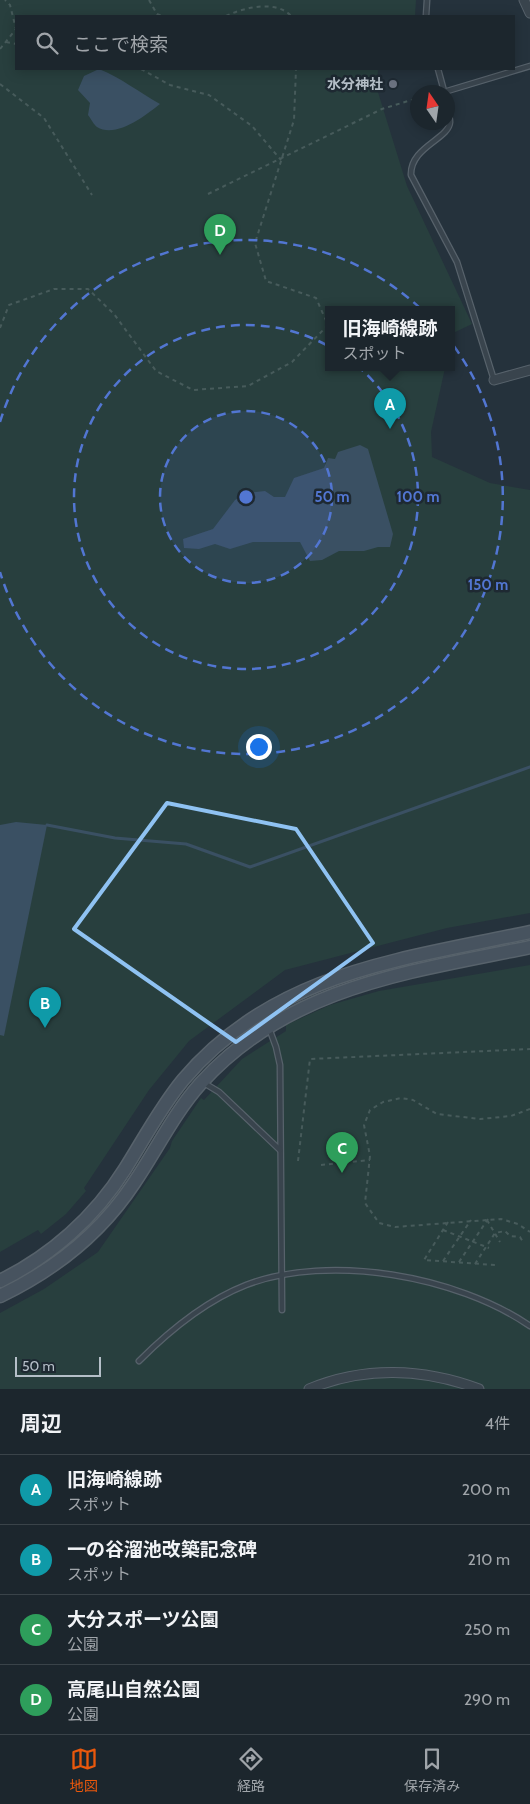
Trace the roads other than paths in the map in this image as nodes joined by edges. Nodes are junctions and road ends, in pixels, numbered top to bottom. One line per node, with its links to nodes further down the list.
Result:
1 (427, 0): 4 (lane)
2 (524, 0): 3 (street)
3 (530, 13)
4 (426, 15)
5 (530, 66): 8 (lane)
6 (438, 70): 7 (lane)
7 (442, 85)
8 (455, 89)
9 (446, 130): 11 (lane)
10 (530, 370): 11 (street)
11 (494, 380)
12 (530, 932): 18 (street)
13 (530, 948): 14 (street)
14 (268, 1027): 15 (street); 16 (lane)
15 (202, 1082): 16 (lane); 19 (street)
16 (280, 1150): 17 (lane)
17 (282, 1276): 20 (lane); 21 (lane); 22 (lane)
18 (0, 1281)
19 (0, 1296)
20 (282, 1310)
21 (530, 1326)
22 (139, 1361)
23 (309, 1389): 24 (street)
24 (479, 1389)

